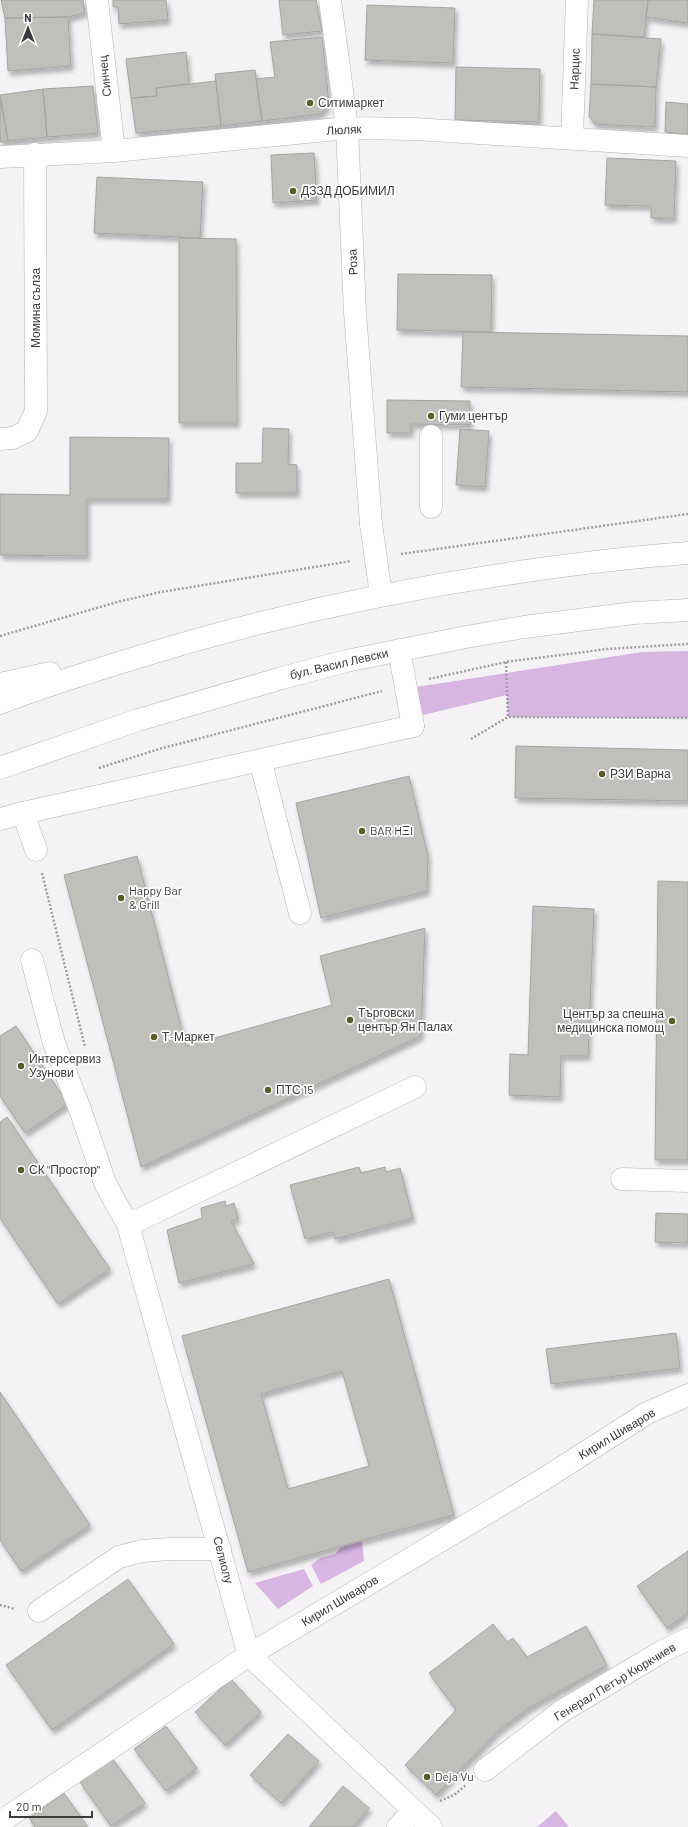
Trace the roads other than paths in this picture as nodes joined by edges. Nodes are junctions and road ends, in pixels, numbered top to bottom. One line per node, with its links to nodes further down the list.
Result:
1 (97, 0): 7 (main road, Синчец)
2 (330, 0): 4 (main road, Роза)
3 (577, 0): 5 (main road, Нарцис)
4 (348, 128): 5 (main road, Люляк); 7 (main road, Люляк); 14 (main road, Роза)
5 (572, 138): 6 (main road, Люляк)
6 (688, 146)
7 (114, 151): 8 (main road, Люляк)
8 (35, 154): 9 (main road, Люляк); 11 (main road, Момина сълза)
9 (0, 157)
10 (431, 436): 12 (main road)
11 (0, 439)
12 (431, 507)
13 (688, 553): 14 (main road)
14 (381, 595): 16 (main road)
15 (688, 610): 17 (main road, бул. Васил Левски)
16 (194, 640): 18 (main road); 19 (main road)
17 (399, 650): 20 (main road); 21 (main road, бул. Васил Левски)
18 (0, 684)
19 (0, 703)
20 (260, 760): 22 (main road); 25 (main road)
21 (0, 768)
22 (23, 813): 23 (main road); 24 (main road)
23 (0, 819)
24 (36, 850)
25 (300, 913)
26 (32, 960): 30 (main road, Селиолу)
27 (415, 1086): 30 (main road)
28 (622, 1179): 29 (main road)
29 (688, 1181)
30 (128, 1225): 32 (main road, Селиолу)
31 (688, 1395): 35 (main road, Кирил Шиваров)
32 (220, 1549): 33 (main road); 35 (main road, Селиолу)
33 (39, 1611)
34 (688, 1639): 36 (main road, Генерал Петър Кюркчиев)
35 (249, 1655): 37 (main road); 38 (main road, Кирил Шиваров)
36 (486, 1770)
37 (414, 1811): 39 (main road); 40 (main road)
38 (0, 1822)
39 (398, 1827)
40 (431, 1827)

